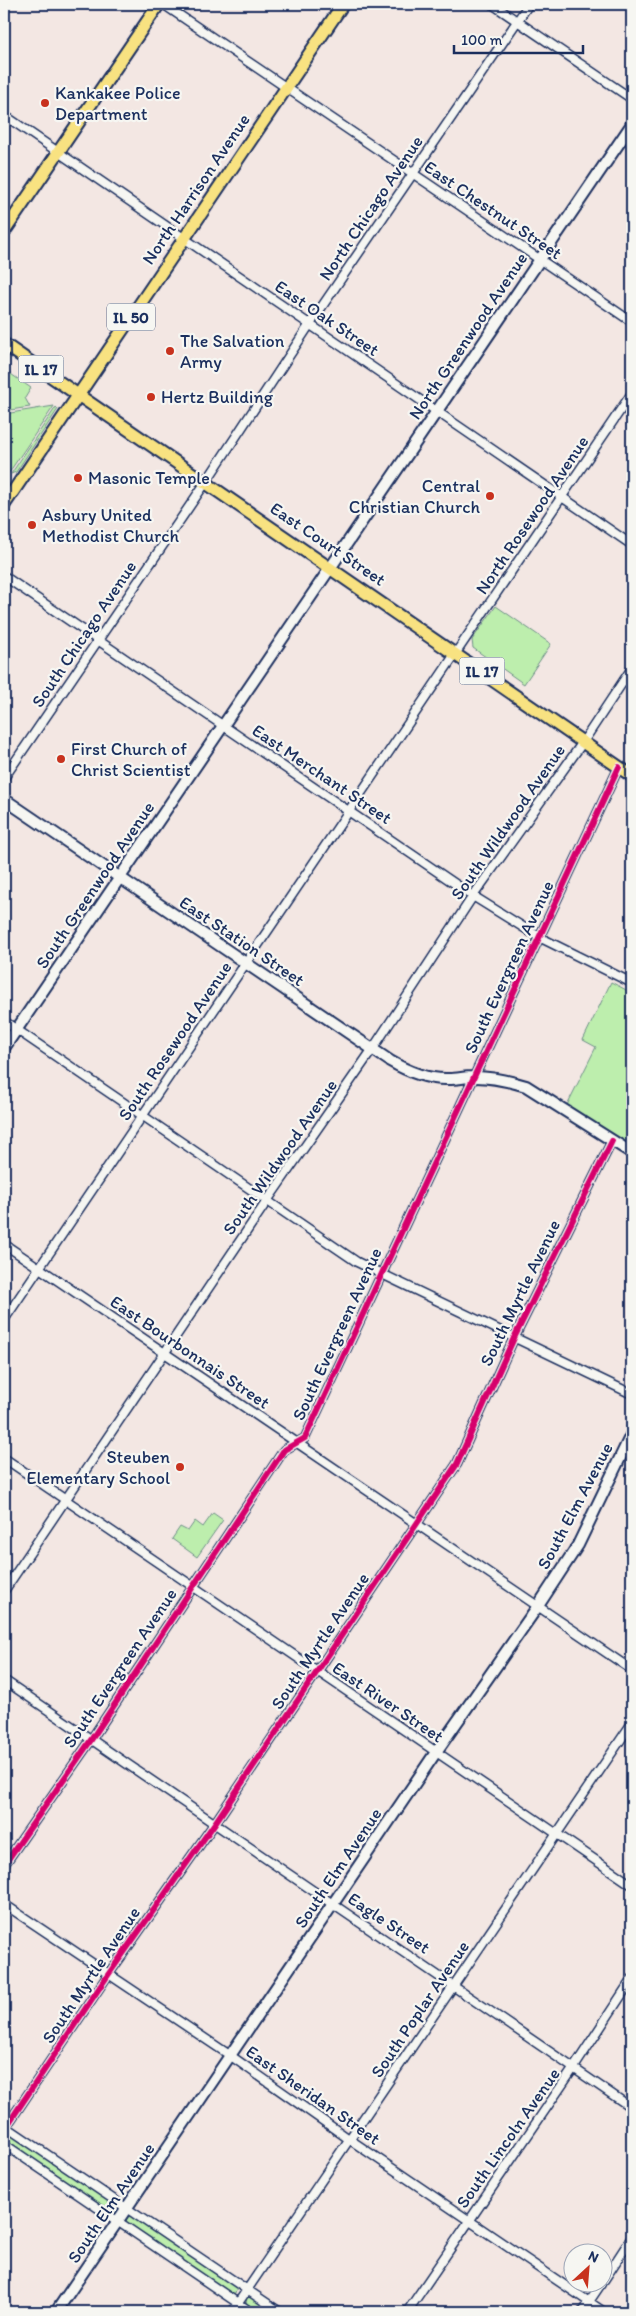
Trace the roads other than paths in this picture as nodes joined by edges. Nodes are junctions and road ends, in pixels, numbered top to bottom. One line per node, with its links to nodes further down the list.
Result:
1 (159, 4): 11 (main road)
2 (163, 4): 7 (street, East Chestnut Street)
3 (343, 4): 7 (main road, North Harrison Avenue / IL 50)
4 (492, 4): 6 (street)
5 (530, 4): 6 (street, North Chicago Avenue)
6 (518, 20): 8 (street); 12 (street, North Chicago Avenue)
7 (285, 87): 12 (street, East Chestnut Street); 14 (main road, North Harrison Avenue / IL 50)
8 (632, 99)
9 (4, 115): 11 (street, East Oak Street)
10 (632, 124): 15 (street, North Greenwood Avenue)
11 (58, 153): 13 (main road); 14 (street, East Oak Street)
12 (413, 173): 15 (street, East Chestnut Street); 17 (street, North Chicago Avenue)
13 (4, 232)
14 (184, 238): 17 (street, East Oak Street); 20 (main road, North Harrison Avenue / IL 50)
15 (540, 260): 16 (street, East Chestnut Street); 21 (street, North Greenwood Avenue)
16 (632, 322)
17 (310, 324): 21 (street, East Oak Street); 22 (street, North Chicago Avenue)
18 (4, 344): 20 (main road, East Court Street / IL 17)
19 (632, 393): 23 (street, North Rosewood Avenue)
20 (79, 395): 22 (main road, East Court Street / IL 17); 24 (main road, IL 50)
21 (437, 411): 23 (street, East Oak Street); 26 (street, North Greenwood Avenue)
22 (206, 482): 26 (main road, East Court Street / IL 17); 28 (street, South Chicago Avenue)
23 (563, 498): 25 (street, East Oak Street); 29 (street, North Rosewood Avenue)
24 (4, 505)
25 (632, 545)
26 (331, 567): 29 (main road, East Court Street / IL 17); 31 (street, South Greenwood Avenue)
27 (4, 576): 28 (street, East Merchant Street)
28 (98, 640): 31 (street, East Merchant Street); 35 (street, South Chicago Avenue)
29 (456, 654): 32 (main road, East Court Street / IL 17); 37 (street, South Rosewood Avenue)
30 (632, 668): 32 (street, South Wildwood Avenue)
31 (223, 725): 37 (street, East Merchant Street); 38 (street, South Greenwood Avenue)
32 (583, 742): 33 (main road, East Court Street / IL 17); 39 (street, South Wildwood Avenue)
33 (619, 767): 34 (main road, East Court Street / IL 17); 40 (street, South Evergreen Avenue)
34 (632, 776)
35 (4, 778)
36 (4, 799): 38 (street, East Station Street)
37 (349, 811): 39 (street, East Merchant Street); 41 (street, South Rosewood Avenue)
38 (120, 878): 41 (street, East Station Street); 44 (street, South Greenwood Avenue)
39 (473, 896): 40 (street, East Merchant Street); 46 (street, South Wildwood Avenue)
40 (540, 937): 42 (street, East Merchant Street); 47 (street, South Evergreen Avenue)
41 (246, 964): 46 (street, East Station Street); 48 (street, South Rosewood Avenue)
42 (632, 983)
43 (4, 1021): 44 (street)
44 (16, 1030): 45 (street, South Greenwood Avenue); 48 (street)
45 (4, 1048)
46 (372, 1050): 47 (street, East Station Street); 51 (street, South Wildwood Avenue)
47 (474, 1076): 49 (street, East Station Street); 54 (street, South Evergreen Avenue)
48 (143, 1116): 51 (street); 53 (street, South Rosewood Avenue)
49 (612, 1141): 50 (street, East Station Street); 56 (street, South Myrtle Avenue)
50 (632, 1154)
51 (267, 1201): 54 (street); 57 (street, South Wildwood Avenue)
52 (4, 1244): 53 (street, East Bourbonnais Street)
53 (39, 1268): 55 (street, South Rosewood Avenue); 57 (street, East Bourbonnais Street)
54 (381, 1275): 56 (street); 60 (street, South Evergreen Avenue)
55 (4, 1320)
56 (514, 1338): 58 (street); 63 (street, South Myrtle Avenue)
57 (165, 1353): 60 (street, East Bourbonnais Street); 62 (street, South Wildwood Avenue)
58 (632, 1394)
59 (632, 1433): 66 (street, South Elm Avenue)
60 (298, 1444): 63 (street, East Bourbonnais Street); 64 (street, South Evergreen Avenue)
61 (4, 1458): 62 (street, East River Street)
62 (65, 1500): 64 (street, East River Street); 65 (street, South Wildwood Avenue)
63 (417, 1524): 66 (street, East Bourbonnais Street); 68 (street, South Myrtle Avenue)
64 (192, 1587): 68 (street, East River Street); 71 (street, South Evergreen Avenue)
65 (4, 1592)
66 (538, 1606): 67 (street, East Bourbonnais Street); 72 (street, South Elm Avenue)
67 (632, 1670)
68 (318, 1671): 72 (street, East River Street); 73 (street, South Myrtle Avenue)
69 (4, 1680): 71 (street, Eagle Street)
70 (632, 1723): 74 (street, South Poplar Avenue)
71 (91, 1740): 73 (street, Eagle Street); 75 (street, South Evergreen Avenue)
72 (436, 1752): 74 (street, East River Street); 78 (street, South Elm Avenue)
73 (215, 1823): 78 (street, Eagle Street); 79 (street, South Myrtle Avenue)
74 (555, 1833): 76 (street, East River Street); 81 (street, South Poplar Avenue)
75 (4, 1865)
76 (632, 1885)
77 (4, 1904): 79 (street, East Sheridan Street)
78 (332, 1904): 81 (street, Eagle Street); 82 (street, South Elm Avenue)
79 (108, 1975): 82 (street, East Sheridan Street); 85 (street, South Myrtle Avenue)
80 (632, 1979): 83 (street, South Lincoln Avenue)
81 (454, 1986): 83 (street, Eagle Street); 86 (street, South Poplar Avenue)
82 (231, 2056): 86 (street, East Sheridan Street); 88 (street, South Elm Avenue)
83 (574, 2069): 84 (street, Eagle Street); 90 (street, South Lincoln Avenue)
84 (632, 2108)
85 (5, 2125): 88 (street)
86 (349, 2139): 90 (street, East Sheridan Street); 93 (street, South Poplar Avenue)
87 (4, 2144): 89 (street)
88 (127, 2209): 89 (street, South Elm Avenue); 93 (street)
89 (118, 2221): 96 (street); 97 (street, South Elm Avenue)
90 (469, 2221): 95 (street, East Sheridan Street); 101 (street, South Lincoln Avenue)
91 (632, 2237): 92 (street)
92 (614, 2265)
93 (247, 2290): 96 (street, South Poplar Avenue); 100 (street)
94 (594, 2294): 95 (street)
95 (589, 2302): 102 (street); 103 (street, East Sheridan Street)
96 (238, 2303): 98 (street, South Poplar Avenue); 99 (street)
97 (56, 2312)
98 (232, 2312)
99 (252, 2312)
100 (280, 2312)
101 (407, 2312)
102 (582, 2312)
103 (604, 2312)

